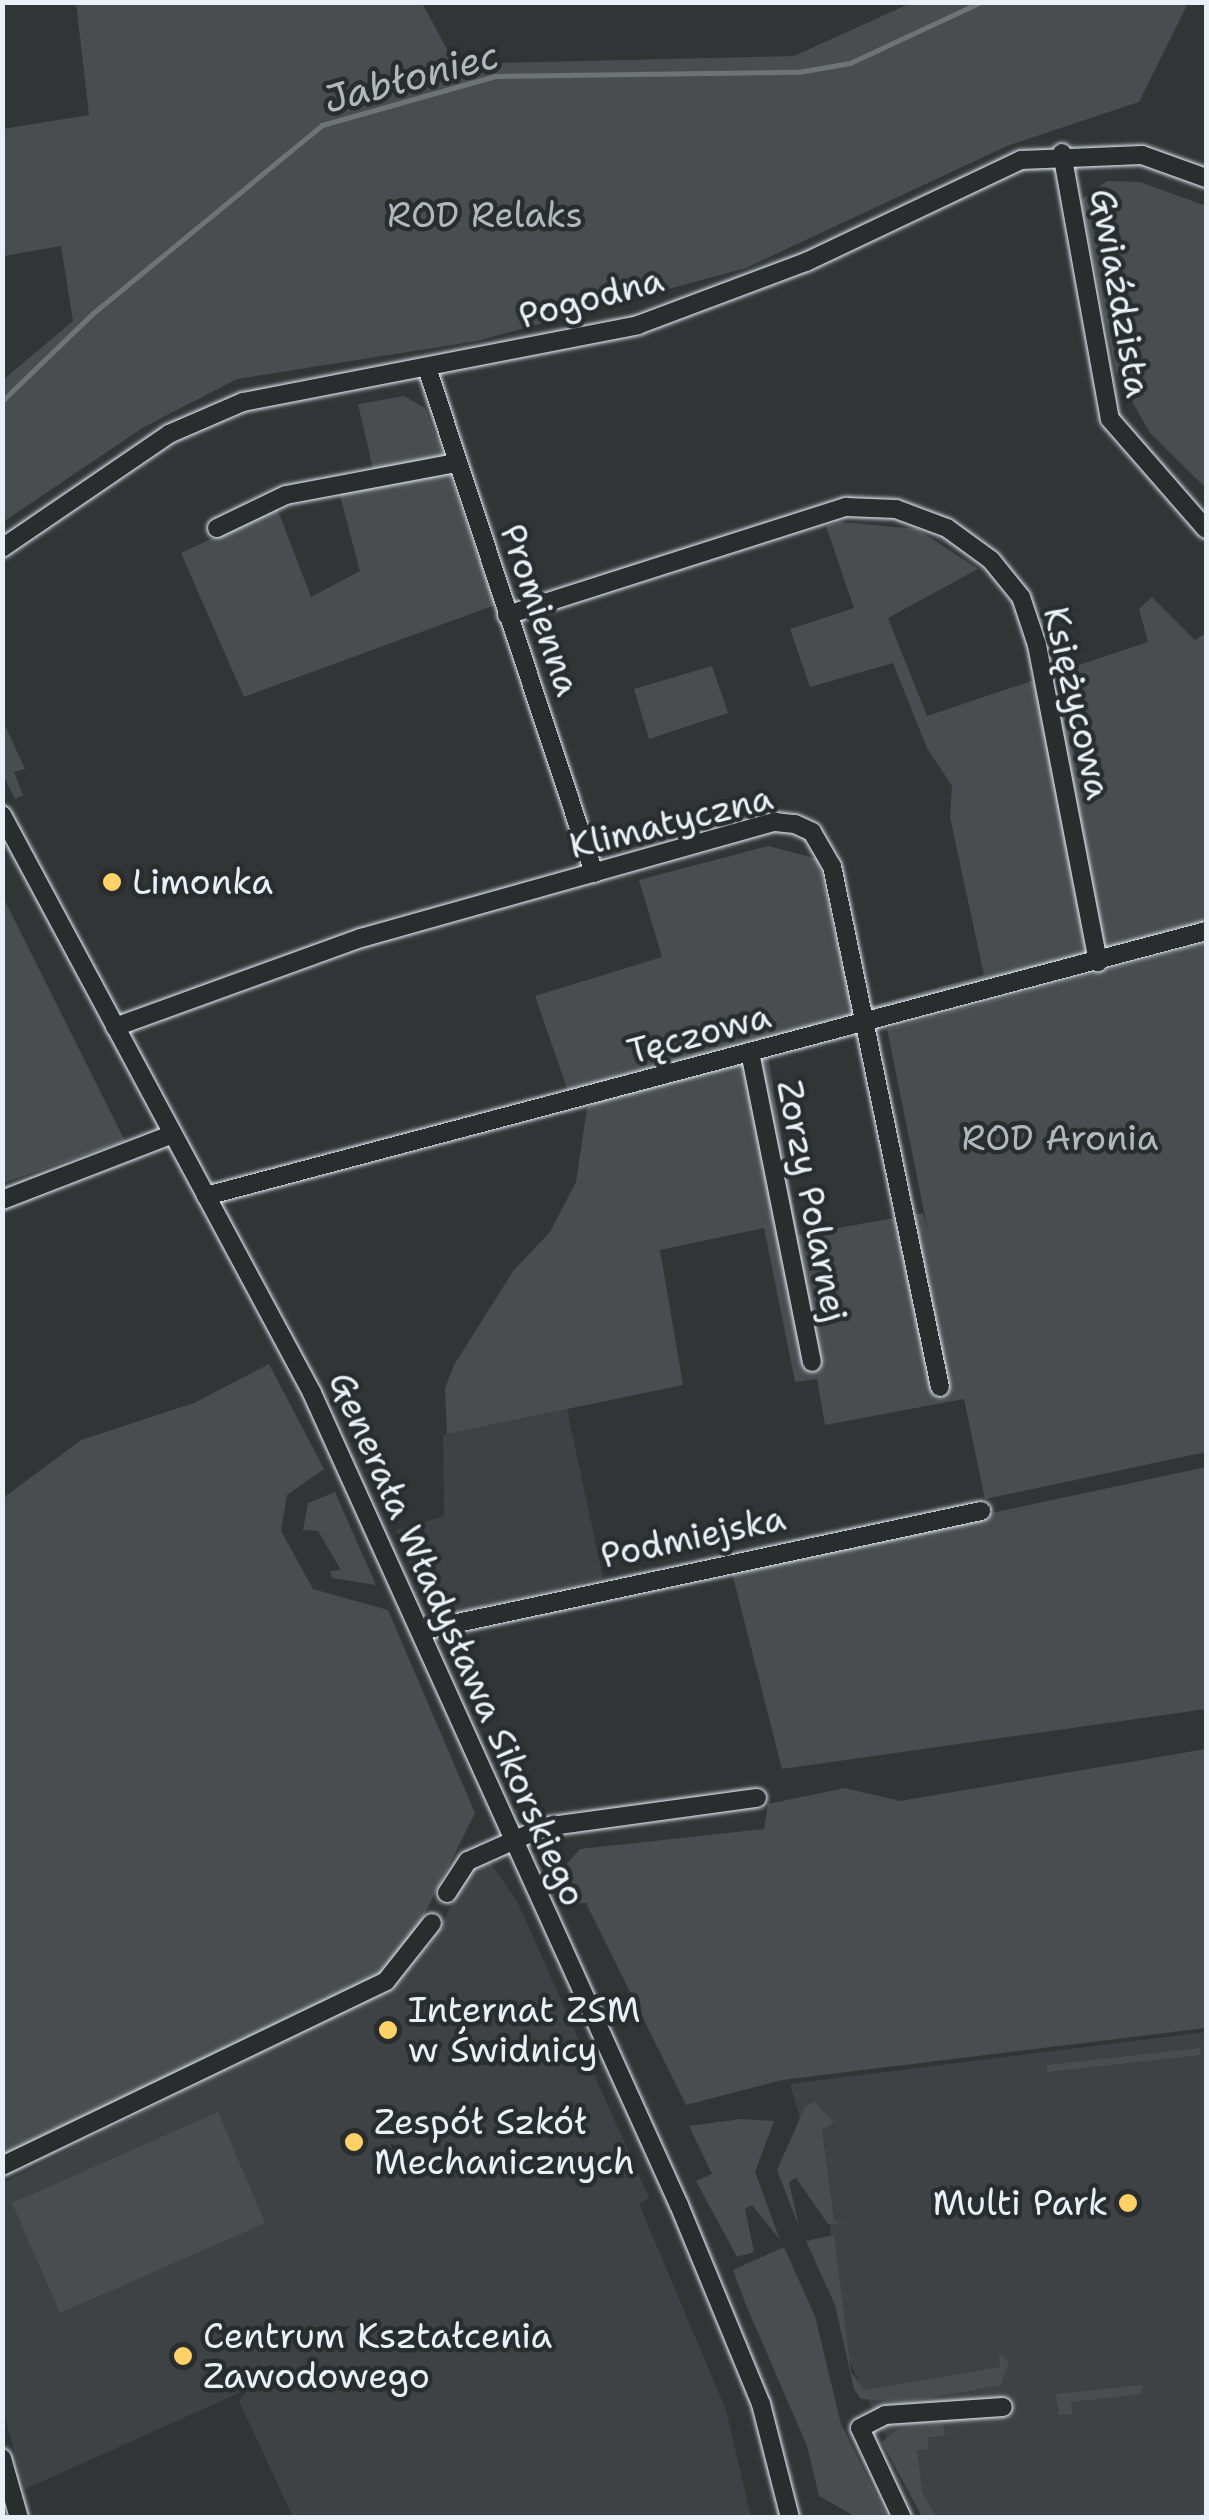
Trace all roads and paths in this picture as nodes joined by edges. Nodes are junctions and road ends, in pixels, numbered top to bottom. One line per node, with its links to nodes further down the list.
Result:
1 (1062, 153): 2 (street, Pogodna); 3 (street, Pogodna); 6 (street, Gwiaździsta)
2 (1206, 178)
3 (427, 368): 4 (street, Promienna); 7 (street, Pogodna)
4 (455, 463): 5 (street); 8 (street, Promienna)
5 (217, 528)
6 (1206, 529)
7 (2, 548)
8 (507, 615): 10 (street, Promienna); 12 (street, Księżycowa)
9 (2, 815): 14 (street, Generała Władysława Sikorskiego)
10 (594, 872): 13 (street, Klimatyczna); 14 (street, Klimatyczna)
11 (1206, 932): 12 (street, Tęczowa)
12 (1098, 962): 13 (street, Tęczowa)
13 (867, 1026): 15 (street, Tęczowa); 20 (street, Klimatyczna)
14 (115, 1027): 16 (street, Generała Władysława Sikorskiego)
15 (750, 1052): 17 (street, Tęczowa); 19 (street, Zorzy Polarnej)
16 (173, 1134): 17 (street, Generała Władysława Sikorskiego); 18 (street)
17 (212, 1195): 22 (street, Generała Władysława Sikorskiego)
18 (2, 1200)
19 (812, 1362)
20 (940, 1387)
21 (980, 1511): 22 (street, Podmiejska)
22 (420, 1631): 24 (street, Generała Władysława Sikorskiego)
23 (757, 1798): 24 (street)
24 (512, 1840): 25 (street); 31 (street, Generała Władysława Sikorskiego)
25 (447, 1893)
26 (432, 1923): 27 (street)
27 (2, 2166)
28 (1003, 2407): 32 (street)
29 (2, 2458): 30 (street)
30 (18, 2518)
31 (790, 2518)
32 (902, 2518)

